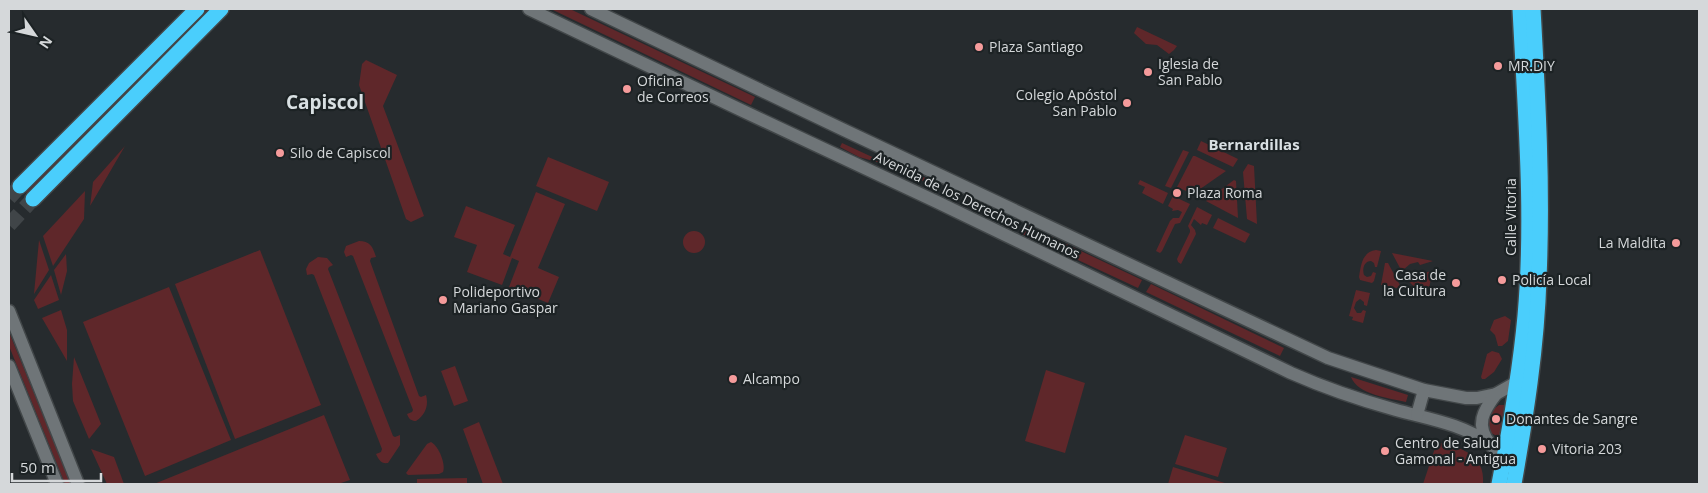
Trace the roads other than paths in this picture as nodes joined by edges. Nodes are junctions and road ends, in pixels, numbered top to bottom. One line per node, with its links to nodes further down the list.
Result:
1 (197, 9): 7 (highway)
2 (221, 9): 8 (highway)
3 (529, 9): 14 (street, Avenida de los Derechos Humanos)
4 (591, 9): 12 (street, Avenida de los Derechos Humanos)
5 (1520, 9): 11 (highway, Calle Vitoria)
6 (1533, 9): 16 (highway, Calle Vitoria)
7 (20, 186)
8 (33, 200)
9 (9, 311): 18 (street)
10 (9, 366): 17 (street)
11 (1517, 382): 13 (street, Avenida de los Derechos Humanos); 16 (highway, Calle Vitoria)
12 (1424, 390): 13 (street, Avenida de los Derechos Humanos); 14 (street)
13 (1496, 394): 15 (street, Avenida de los Derechos Humanos)
14 (1417, 416): 15 (street, Avenida de los Derechos Humanos)
15 (1490, 444): 16 (street, Avenida de los Derechos Humanos)
16 (1512, 456): 19 (highway, Calle Vitoria); 20 (highway, Calle Vitoria)
17 (57, 484)
18 (78, 484)
19 (1499, 484)
20 (1514, 484)

